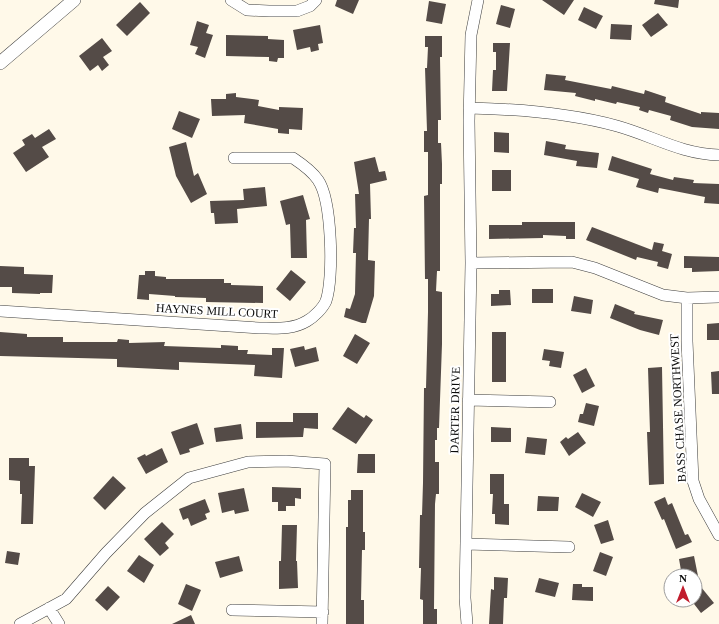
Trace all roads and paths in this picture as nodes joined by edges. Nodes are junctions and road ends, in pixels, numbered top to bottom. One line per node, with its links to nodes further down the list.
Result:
1 (74, 0): 5 (street)
2 (231, 0): 3 (street)
3 (316, 0)
4 (478, 0): 6 (street, DARTER DRIVE)
5 (0, 63)
6 (469, 108): 7 (street); 9 (street, DARTER DRIVE)
7 (719, 155)
8 (234, 158): 12 (street, HAYNES MILL COURT)
9 (470, 264): 11 (street); 13 (street, DARTER DRIVE)
10 (719, 297): 11 (street)
11 (687, 298): 15 (street, BASS CHASE NORTHWEST)
12 (0, 311)
13 (468, 400): 14 (street); 16 (street, DARTER DRIVE)
14 (550, 402)
15 (719, 535)
16 (466, 544): 17 (street); 24 (street, DARTER DRIVE)
17 (569, 547)
18 (49, 608): 20 (street); 21 (street); 22 (street)
19 (232, 610): 20 (street)
20 (322, 612): 23 (street)
21 (20, 624)
22 (59, 624)
23 (322, 624)
24 (467, 624)

